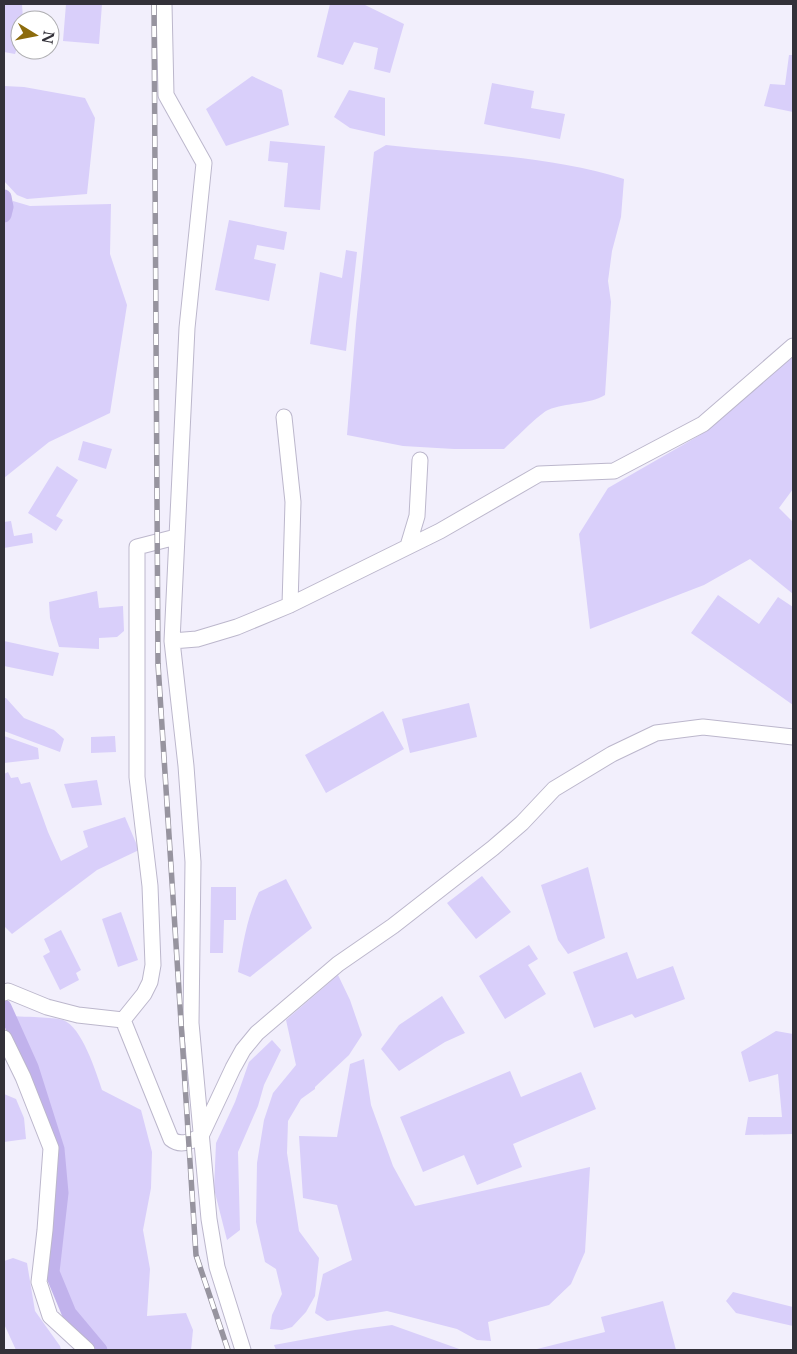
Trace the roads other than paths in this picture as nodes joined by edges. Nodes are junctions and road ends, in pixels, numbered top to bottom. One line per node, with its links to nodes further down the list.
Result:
1 (164, 4): 5 (street)
2 (793, 346): 6 (street)
3 (284, 417): 7 (street)
4 (420, 460): 6 (street)
5 (176, 536): 8 (street); 11 (street)
6 (408, 546): 7 (street)
7 (290, 605): 8 (street)
8 (172, 641): 13 (street)
9 (793, 737): 13 (street)
10 (6, 992): 11 (street)
11 (123, 1020): 13 (street)
12 (4, 1038): 14 (street)
13 (201, 1136): 15 (street)
14 (87, 1350)
15 (243, 1350)

